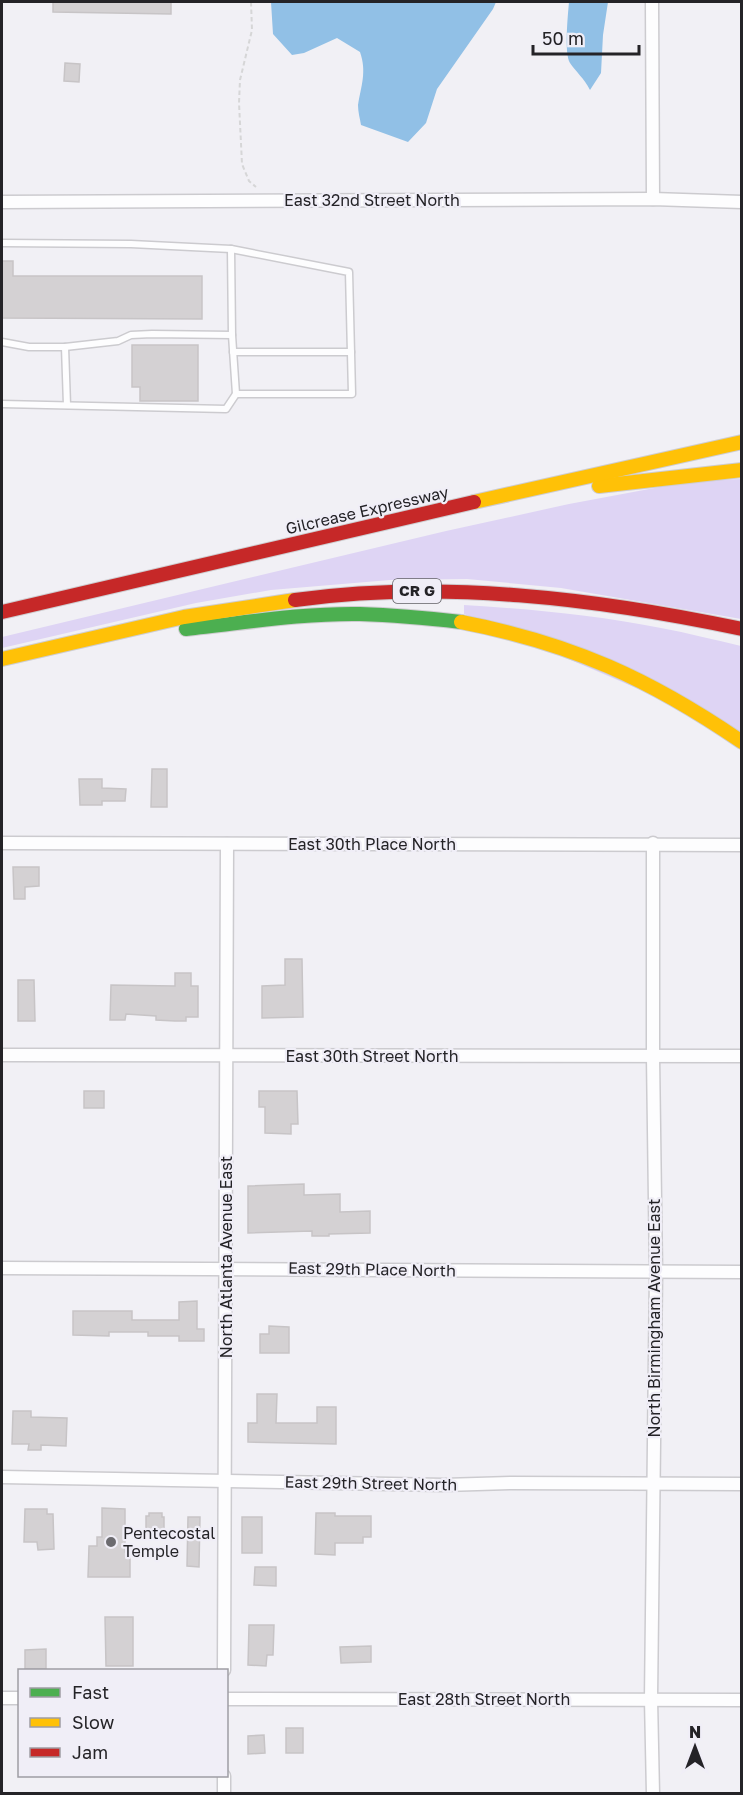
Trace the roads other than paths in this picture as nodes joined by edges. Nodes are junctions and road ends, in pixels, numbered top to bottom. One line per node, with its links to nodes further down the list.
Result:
1 (652, 2): 2 (street)
2 (653, 199): 3 (street, East 32nd Street North); 4 (street, East 32nd Street North)
3 (2, 202)
4 (741, 202)
5 (2, 243): 6 (lane)
6 (231, 249): 7 (lane); 11 (lane)
7 (232, 335): 9 (lane); 10 (lane)
8 (2, 342): 9 (lane)
9 (65, 347): 14 (lane)
10 (233, 351): 11 (lane); 12 (lane)
11 (351, 352): 12 (lane)
12 (236, 394): 14 (lane)
13 (2, 404): 14 (lane)
14 (67, 405)
15 (741, 435): 18 (highway)
16 (741, 442): 18 (highway, Gilcrease Expressway)
17 (741, 470): 19 (highway)
18 (561, 483): 19 (highway, Gilcrease Expressway)
19 (474, 502): 20 (highway, Gilcrease Expressway)
20 (2, 612)
21 (741, 629): 22 (highway, CR G)
22 (93, 637): 23 (highway, CR G); 24 (highway)
23 (2, 659)
24 (741, 742)
25 (2, 843): 27 (street, East 30th Place North)
26 (653, 843): 27 (street, East 30th Place North); 28 (street, East 30th Place North); 32 (street, North Birmingham Avenue East)
27 (227, 844): 30 (street, North Atlanta Avenue East)
28 (741, 844)
29 (2, 1055): 30 (street, East 30th Street North)
30 (227, 1055): 32 (street, East 30th Street North); 34 (street, North Atlanta Avenue East)
31 (741, 1056): 32 (street, East 30th Street North)
32 (653, 1057): 35 (street, North Birmingham Avenue East)
33 (2, 1268): 34 (street, East 29th Place North)
34 (226, 1268): 35 (street, East 29th Place North); 38 (street, North Atlanta Avenue East)
35 (656, 1272): 36 (street, East 29th Place North); 39 (street, North Birmingham Avenue East)
36 (741, 1272)
37 (2, 1477): 38 (street, East 29th Street North)
38 (226, 1481): 39 (street, East 29th Street North); 41 (street, North Atlanta Avenue East)
39 (652, 1484): 40 (street, East 29th Street North); 45 (street, North Birmingham Avenue East)
40 (741, 1484)
41 (224, 1669)
42 (2, 1698): 43 (street)
43 (18, 1698)
44 (228, 1699): 45 (street, East 28th Street North)
45 (651, 1699): 46 (street, East 28th Street North); 49 (street, North Birmingham Avenue East)
46 (741, 1700)
47 (224, 1777): 48 (street)
48 (224, 1794)
49 (653, 1794)

